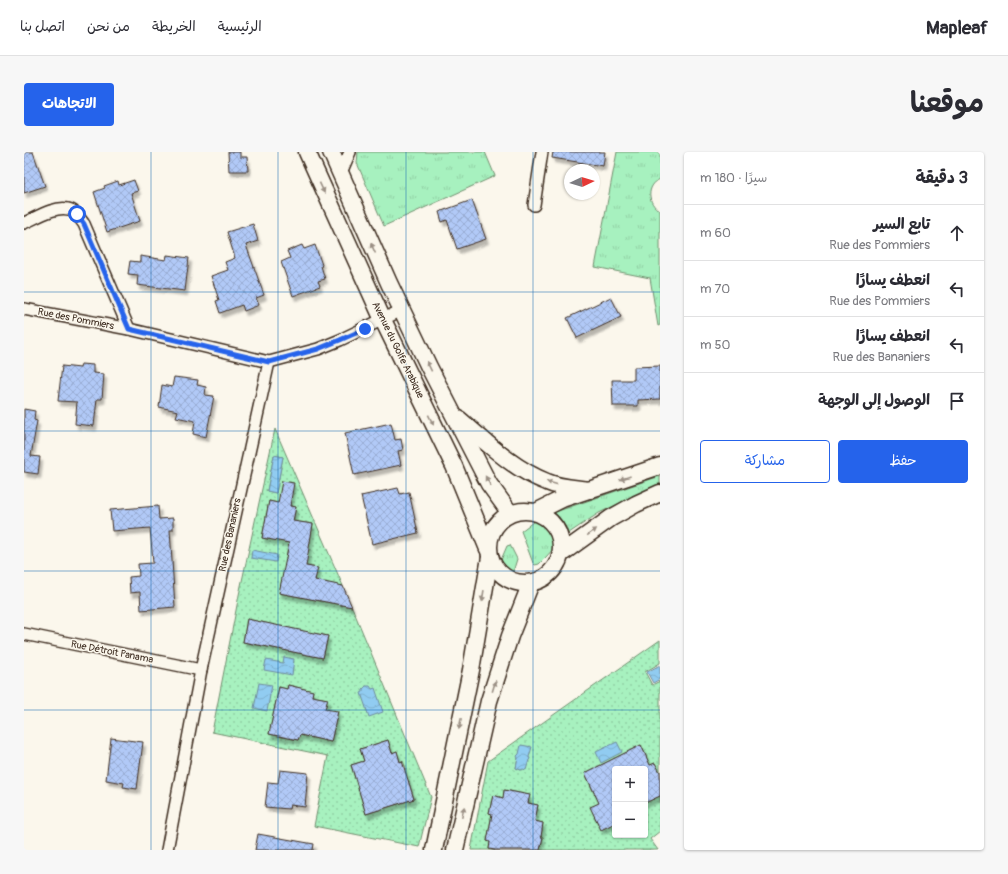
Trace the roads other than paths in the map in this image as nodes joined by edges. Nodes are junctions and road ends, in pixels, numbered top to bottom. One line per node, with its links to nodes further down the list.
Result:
1 (307, 152): 10 (main road, Avenue du Golfe Arabique, one-way to 10)
2 (331, 152): 5 (main road, Avenue du Golfe Arabique)
3 (350, 152): 5 (street)
4 (542, 152): 6 (street)
5 (340, 175): 9 (main road, Avenue du Golfe Arabique, one-way to 5)
6 (534, 205)
7 (24, 223): 11 (street, Rue des Pommiers)
8 (24, 309): 11 (street, Rue des Pommiers)
9 (402, 310): 10 (street); 13 (main road, Avenue du Golfe Arabique, one-way to 9)
10 (382, 320): 12 (street); 19 (main road, Avenue du Golfe Arabique, one-way to 19)
11 (129, 329): 12 (street, Rue des Pommiers)
12 (269, 362): 23 (street, Rue des Bananiers)
13 (452, 412): 15 (main road, one-way to 13); 18 (main road, Avenue du Golfe Arabique, one-way to 13)
14 (660, 466): 15 (main road, one-way to 15)
15 (590, 490): 17 (main road)
16 (660, 494): 20 (main road, one-way to 16)
17 (536, 512): 18 (main road); 20 (main road)
18 (510, 513): 19 (main road)
19 (489, 553): 21 (main road); 25 (main road, one-way to 25)
20 (560, 554): 21 (main road)
21 (530, 583): 26 (main road, one-way to 21)
22 (24, 634): 23 (street, Rue Détroit Panama)
23 (201, 670): 24 (street, Rue des Bananiers)
24 (167, 850)
25 (434, 850)
26 (455, 850)

